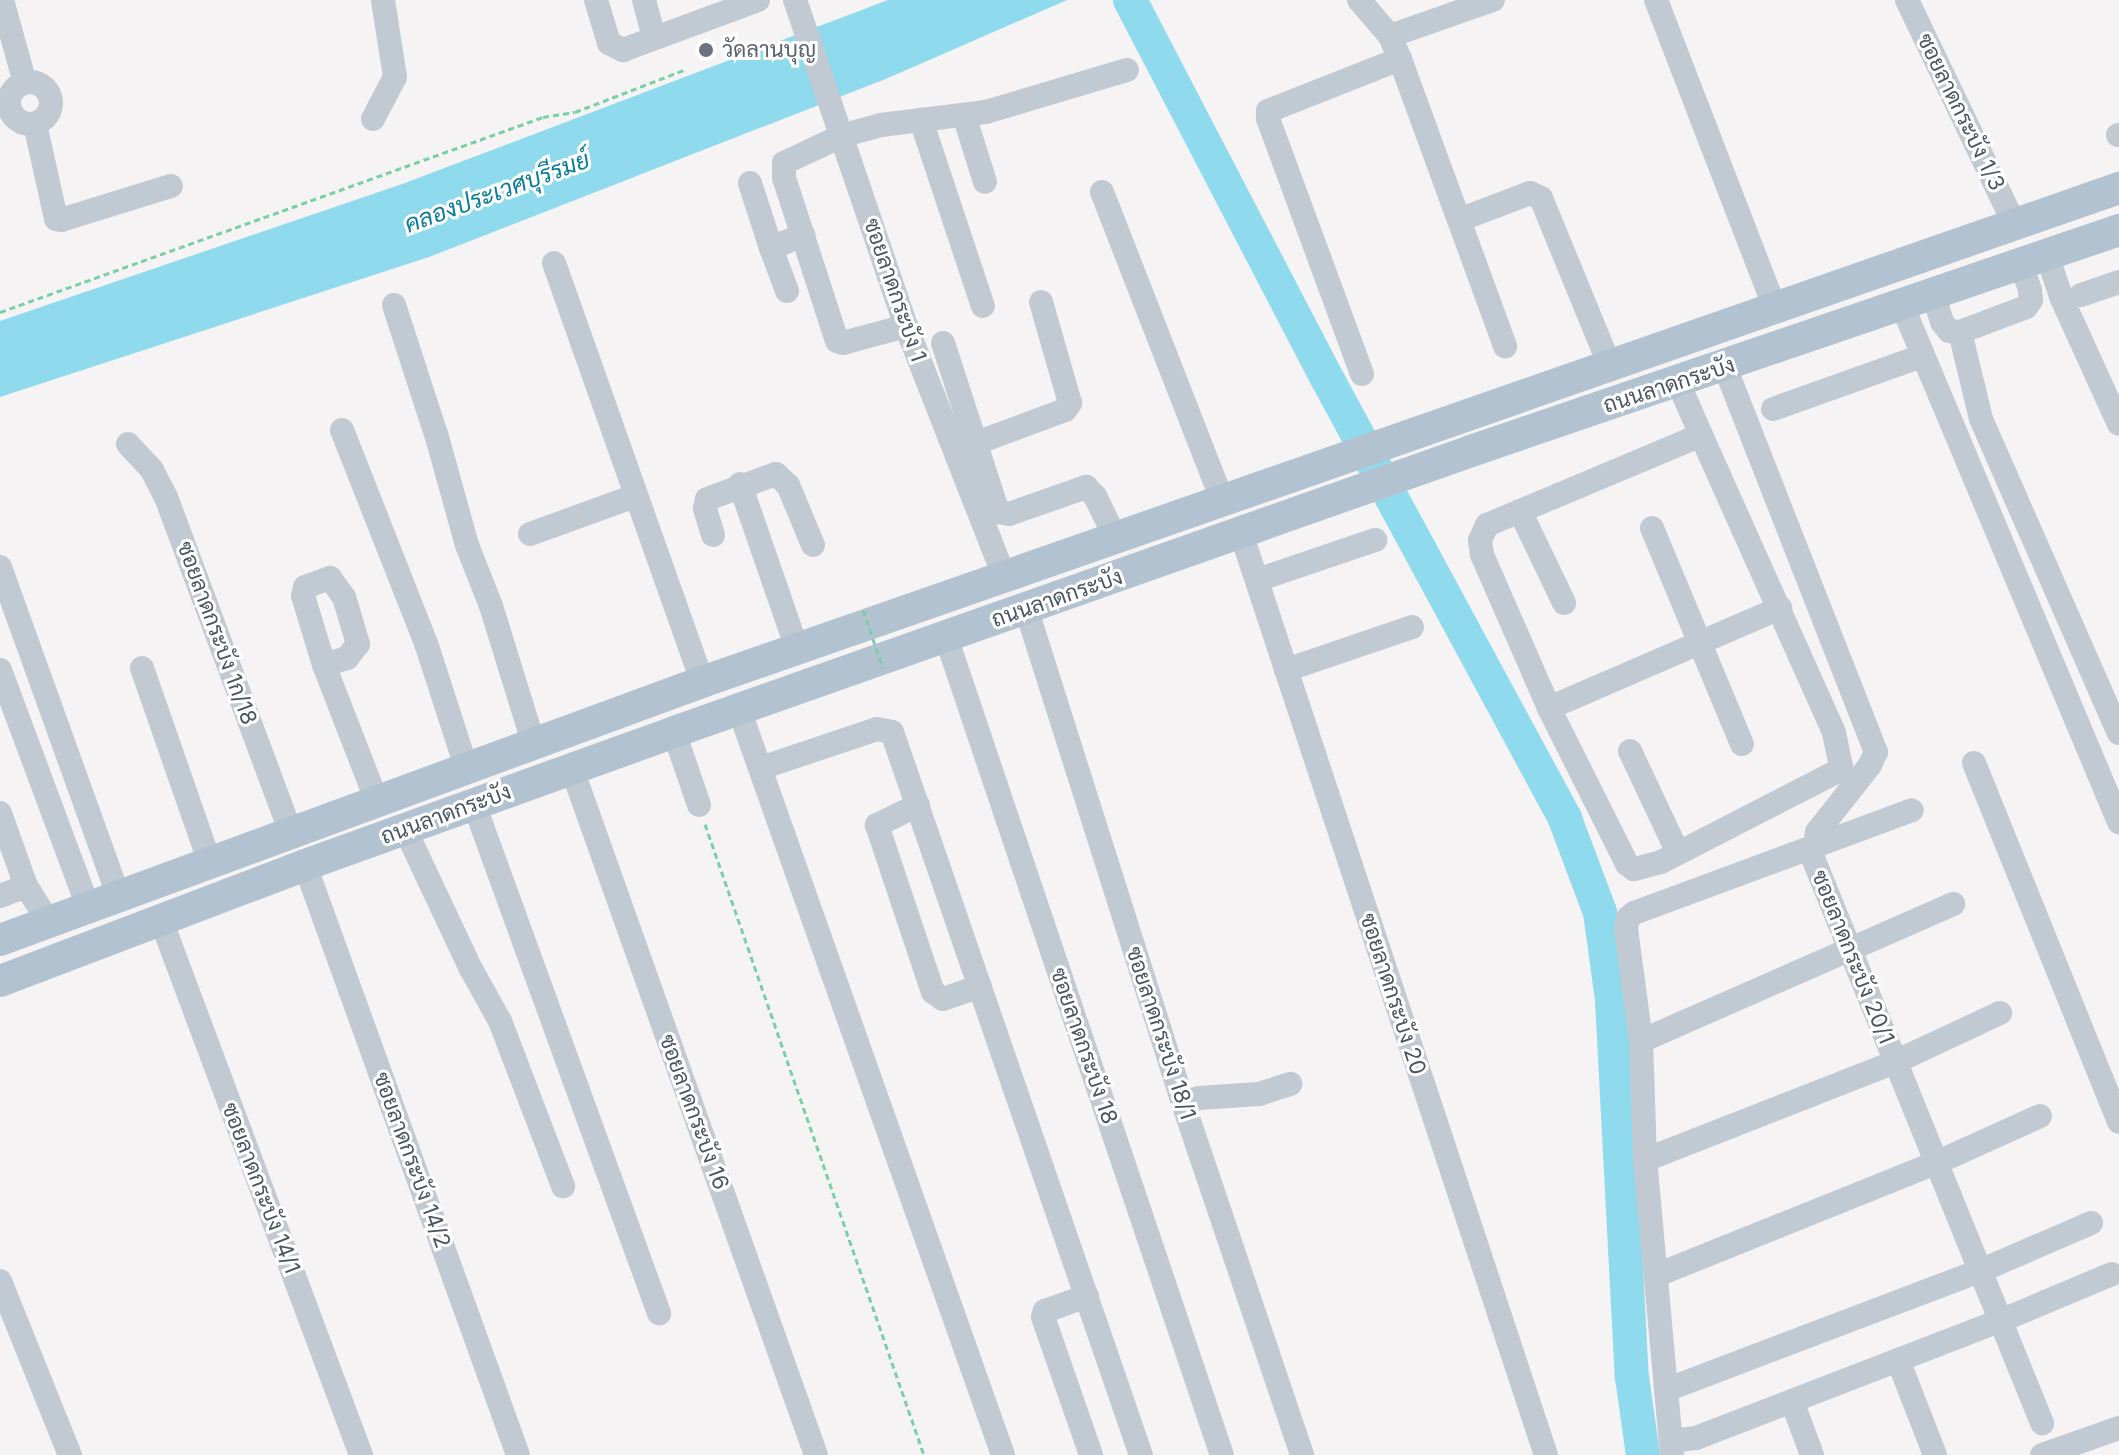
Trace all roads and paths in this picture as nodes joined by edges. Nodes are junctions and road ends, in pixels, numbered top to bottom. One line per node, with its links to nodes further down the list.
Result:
1 (2, 0): 15 (street)
2 (383, 0): 17 (street)
3 (596, 0): 11 (street)
4 (644, 0): 11 (street)
5 (758, 0): 11 (street)
6 (1359, 0): 12 (street)
7 (1493, 0): 12 (street)
8 (1656, 0): 40 (street)
9 (1907, 0): 26 (street, ซอยลาดกระบัง 1/3)
10 (798, 8): 19 (street, ซอยลาดกระบัง 1)
11 (654, 38)
12 (1395, 48): 25 (street); 49 (street)
13 (684, 70): 41 (path)
14 (1127, 70): 16 (street)
15 (14, 107): 22 (street)
16 (964, 115): 18 (street); 20 (street)
17 (373, 119)
18 (921, 120): 19 (street); 39 (street)
19 (839, 128): 28 (street); 42 (street, ซอยลาดกระบัง 1)
20 (985, 182)
21 (750, 183): 29 (street)
22 (171, 186)
23 (2119, 188): 26 (main road, ถนนลาดกระบัง)
24 (1102, 192): 59 (street)
25 (1459, 220): 45 (street); 47 (street)
26 (2015, 225): 40 (main road, ถนนลาดกระบัง)
27 (2119, 230): 30 (main road, ถนนลาดกระบัง)
28 (803, 235): 29 (street); 42 (street)
29 (771, 248): 33 (street)
30 (2034, 259): 34 (main road, ถนนลาดกระบัง); 43 (street); 52 (street)
31 (554, 263): 58 (street)
32 (2119, 282): 35 (street)
33 (787, 291)
34 (1933, 294): 38 (main road, ถนนลาดกระบัง); 43 (street)
35 (2081, 295)
36 (1041, 302): 55 (street)
37 (394, 305): 89 (street)
38 (1902, 305): 46 (street); 48 (main road, ถนนลาดกระบัง)
39 (983, 306)
40 (1775, 308): 47 (main road, ถนนลาดกระบัง)
41 (0, 312)
42 (906, 326): 69 (street, ซอยลาดกระบัง 1)
43 (1960, 332): 88 (street)
44 (943, 343): 55 (street)
45 (1505, 346)
46 (1922, 356): 51 (street); 102 (street)
47 (1609, 364): 59 (main road, ถนนลาดกระบัง)
48 (1725, 367): 50 (main road, ถนนลาดกระบัง); 105 (street, ซอยลาดกระบัง 20/1)
49 (1362, 374)
50 (1678, 382): 54 (street); 62 (main road, ถนนลาดกระบัง)
51 (1773, 409)
52 (2119, 424)
53 (342, 430): 93 (street)
54 (1701, 435): 60 (street); 73 (street)
55 (976, 443): 65 (street)
56 (128, 444): 104 (street, ซอยลาดกระบัง 1ก/18)
57 (740, 484): 64 (street); 67 (street); 78 (street)
58 (635, 496): 63 (street); 84 (street)
59 (1222, 500): 65 (main road, ถนนลาดกระบัง)
60 (1520, 511): 71 (street); 85 (street)
61 (1652, 528): 77 (street)
62 (1241, 533): 70 (street, ซอยลาดกระบัง 20); 72 (main road, ถนนลาดกระบัง)
63 (530, 534)
64 (713, 535)
65 (1115, 537): 69 (main road, ถนนลาดกระบัง)
66 (1375, 540): 70 (street)
67 (813, 545)
68 (0, 567): 110 (street)
69 (1004, 576): 78 (main road, ถนนลาดกระบัง)
70 (1257, 580): 83 (street, ซอยลาดกระบัง 20)
71 (1564, 603)
72 (1026, 608): 76 (main road, ถนนลาดกระบัง); 124 (street, ซอยลาดกระบัง 18/1)
73 (1780, 608): 77 (street); 106 (street)
74 (863, 610): 81 (path, bridge)
75 (1412, 627): 83 (street)
76 (946, 637): 86 (main road, ถนนลาดกระบัง); 153 (street, ซอยลาดกระบัง 18)
77 (1699, 643): 85 (street); 90 (street)
78 (797, 649): 84 (main road, ถนนลาดกระบัง)
79 (324, 665): 96 (street)
80 (142, 668): 107 (street)
81 (883, 668)
82 (0, 670): 113 (street)
83 (1286, 670): 155 (street, ซอยลาดกระบัง 20)
84 (702, 682): 89 (main road, ถนนลาดกระบัง)
85 (1549, 708): 106 (street)
86 (739, 709): 87 (main road, ถนนลาดกระบัง); 94 (street)
87 (674, 732): 95 (main road, ถนนลาดกระบัง); 98 (street)
88 (2119, 733)
89 (533, 742): 93 (main road, ถนนลาดกระบัง)
90 (1742, 744)
91 (1630, 751): 106 (street)
92 (1974, 763): 126 (street)
93 (466, 767): 96 (main road, ถนนลาดกระบัง)
94 (761, 768): 99 (street); 150 (street)
95 (572, 769): 97 (main road, ถนนลาดกระบัง); 148 (street, ซอยลาดกระบัง 16)
96 (376, 799): 104 (main road, ถนนลาดกระบัง)
97 (474, 804): 103 (main road, ถนนลาดกระบัง); 136 (street)
98 (699, 805): 149 (path)
99 (918, 805): 119 (street); 119 (street)
100 (1912, 810): 105 (street)
101 (0, 813): 109 (street)
102 (2119, 822)
103 (405, 829): 108 (main road, ถนนลาดกระบัง); 129 (street)
104 (290, 831): 107 (main road, ถนนลาดกระบัง)
105 (1812, 848): 117 (street, ซอยลาดกระบัง 20/1); 121 (street)
106 (1678, 853)
107 (209, 860): 110 (main road, ถนนลาดกระบัง)
108 (305, 865): 114 (main road, ถนนลาดกระบัง); 147 (street, ซอยลาดกระบัง 14/2)
109 (26, 886): 111 (street); 115 (street)
110 (118, 895): 113 (main road, ถนนลาดกระบัง)
111 (0, 896)
112 (1953, 904): 117 (street)
113 (88, 906): 115 (main road, ถนนลาดกระบัง)
114 (161, 920): 118 (main road, ถนนลาดกระบัง); 146 (street, ซอยลาดกระบัง 14/1)
115 (48, 921): 116 (main road, ถนนลาดกระบัง)
116 (0, 940)
117 (1850, 952): 121 (street); 122 (street, ซอยลาดกระบัง 20/1)
118 (0, 981)
119 (980, 986): 135 (street)
120 (2000, 1013): 122 (street)
121 (1641, 1041): 127 (street)
122 (1895, 1062): 127 (street); 128 (street, ซอยลาดกระบัง 20/1)
123 (1290, 1084): 124 (street)
124 (1183, 1103): 154 (street, ซอยลาดกระบัง 18/1)
125 (2040, 1116): 128 (street)
126 (2119, 1122)
127 (1645, 1160): 133 (street)
128 (1936, 1163): 131 (street, ซอยลาดกระบัง 20/1); 133 (street)
129 (563, 1186)
130 (2091, 1223): 131 (street)
131 (1980, 1271): 138 (street, ซอยลาดกระบัง 20/1); 140 (street)
132 (2112, 1274): 138 (street)
133 (1657, 1275): 140 (street)
134 (0, 1281): 137 (street)
135 (1087, 1296): 151 (street); 152 (street)
136 (659, 1313)
137 (7, 1320): 145 (street)
138 (2000, 1321): 139 (street); 142 (street, ซอยลาดกระบัง 20/1)
139 (1898, 1360): 141 (street); 157 (street)
140 (1666, 1390): 144 (street)
141 (1792, 1401): 144 (street); 156 (street)
142 (2042, 1423)
143 (2119, 1428): 158 (street)
144 (1672, 1448)
145 (70, 1455)
146 (361, 1455)
147 (518, 1455)
148 (816, 1455)
149 (924, 1455)
150 (1003, 1455)
151 (1091, 1455)
152 (1141, 1455)
153 (1222, 1455)
154 (1302, 1455)
155 (1546, 1455)
156 (1812, 1455)
157 (1935, 1455)
158 (2042, 1455)

